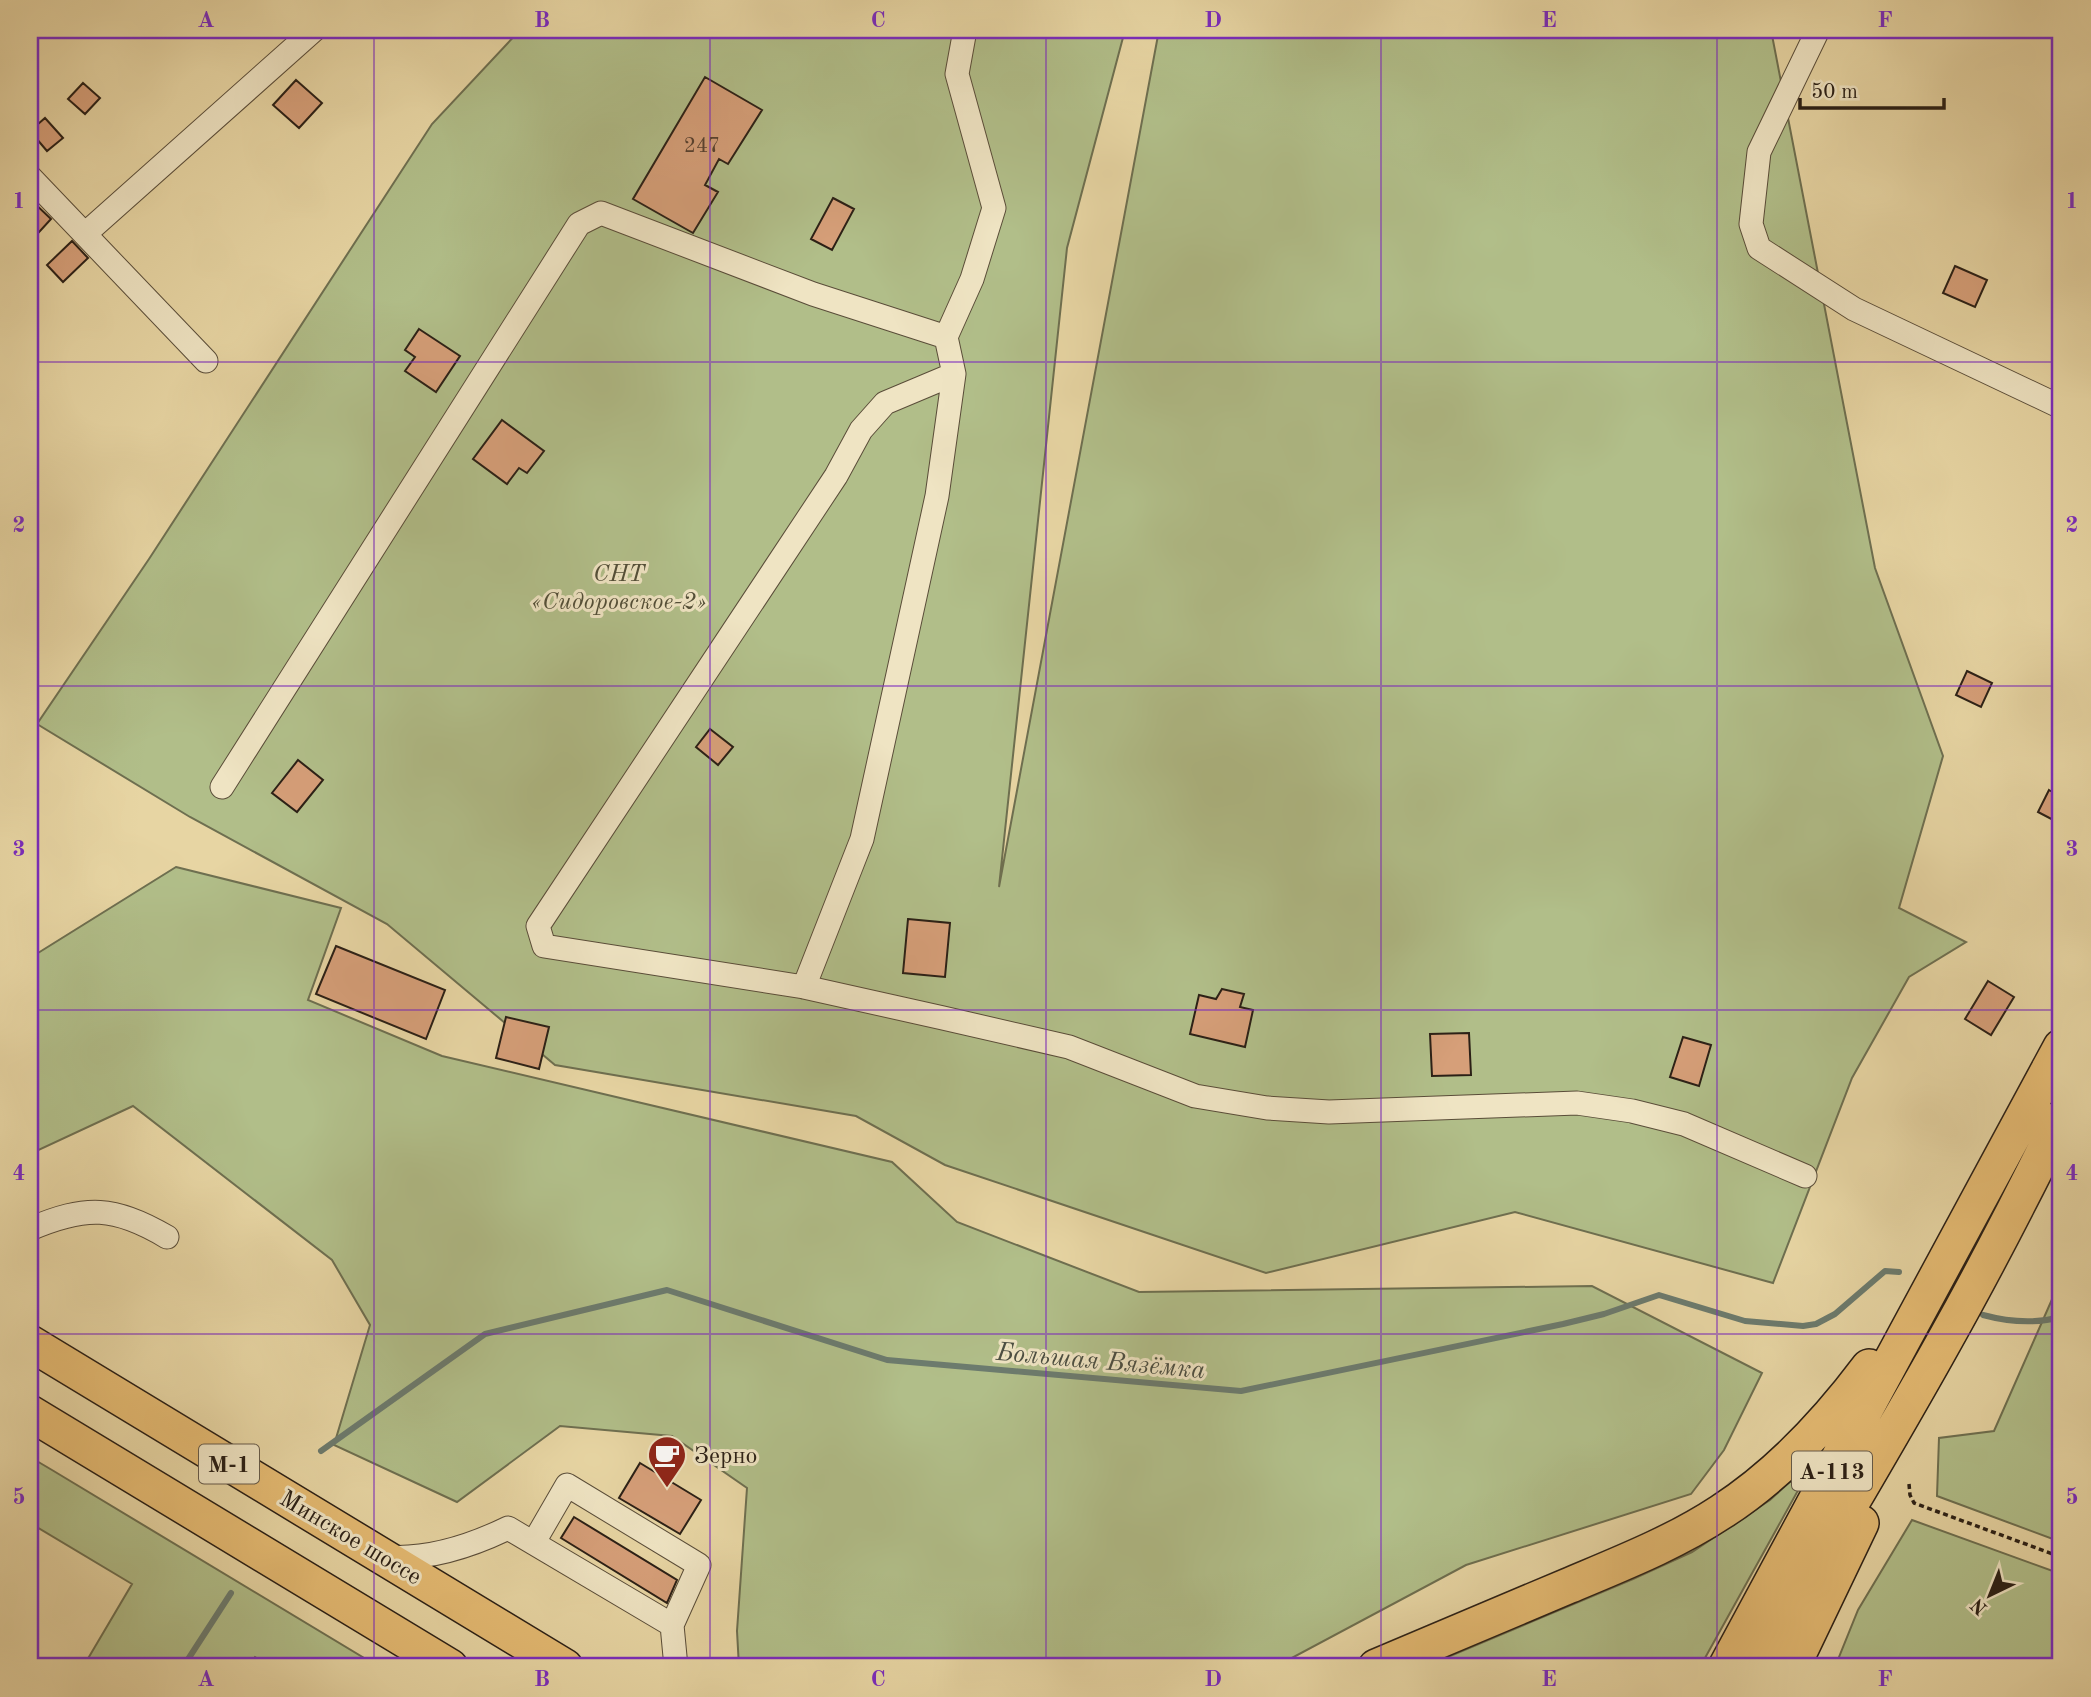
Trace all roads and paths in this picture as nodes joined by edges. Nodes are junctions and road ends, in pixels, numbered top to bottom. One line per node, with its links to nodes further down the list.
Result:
1 (314, 30): 5 (street)
2 (965, 30): 6 (street)
3 (1818, 30): 9 (street)
4 (30, 177): 5 (street)
5 (85, 234): 7 (street)
6 (946, 337): 8 (street); 10 (street)
7 (206, 361)
8 (954, 374): 11 (street); 11 (street)
9 (2059, 399)
10 (222, 787)
11 (804, 987): 14 (street)
12 (2061, 1047): 17 (highway, А-113)
13 (2061, 1118): 18 (highway, А-113)
14 (1805, 1176)
15 (30, 1229): 16 (street)
16 (167, 1237)
17 (1939, 1275): 29 (highway); 30 (highway, А-113)
18 (1944, 1342): 31 (highway, А-113); 32 (highway)
19 (30, 1343): 23 (highway, Минское шоссе / М-1)
20 (30, 1413): 26 (highway, М-1)
21 (1909, 1484): 24 (path)
22 (534, 1542): 23 (street); 25 (street); 25 (street)
23 (383, 1556): 27 (highway, Минское шоссе / М-1)
24 (2061, 1557)
25 (672, 1625): 28 (street)
26 (450, 1667)
27 (565, 1667)
28 (676, 1667)
29 (1376, 1667)
30 (1726, 1667)
31 (1758, 1667)
32 (1792, 1667)

